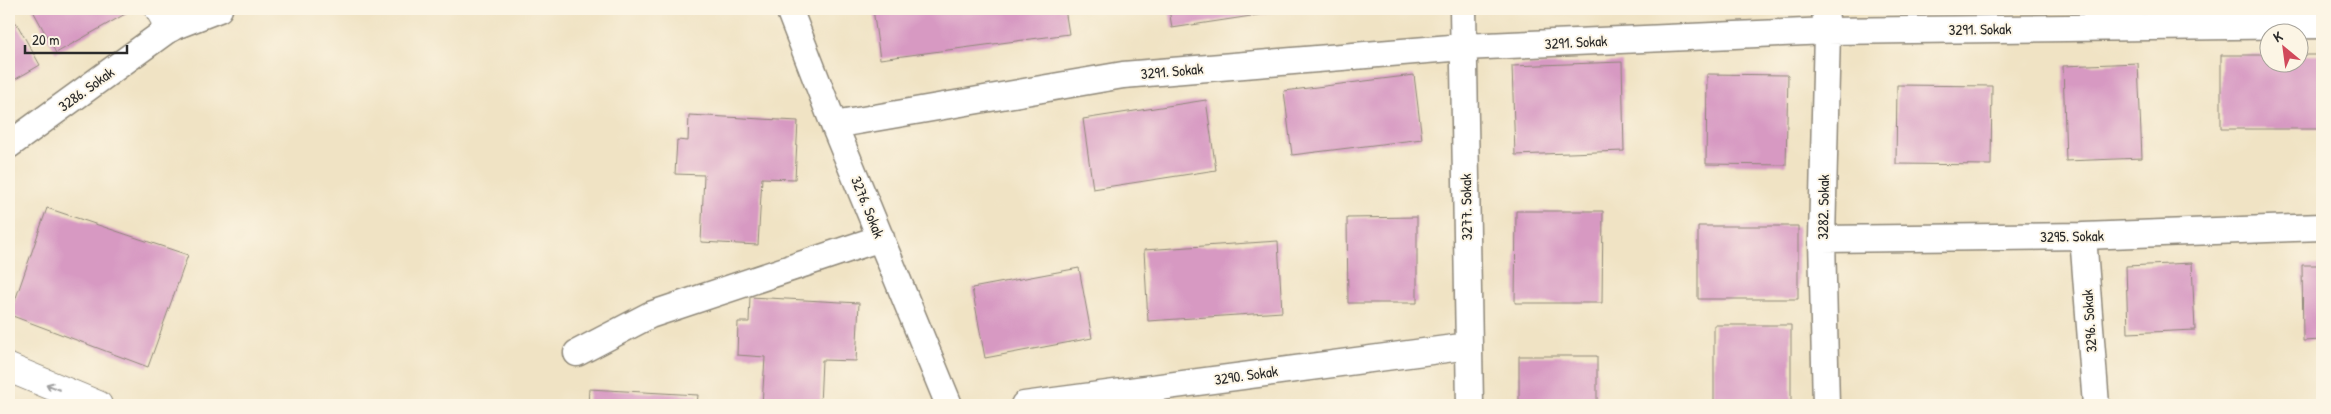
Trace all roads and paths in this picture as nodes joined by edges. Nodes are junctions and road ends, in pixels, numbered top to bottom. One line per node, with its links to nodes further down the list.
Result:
1 (219, 9): 4 (street, 3286. Sokak)
2 (789, 9): 8 (street, 3276. Sokak)
3 (1463, 9): 7 (street, 3277. Sokak)
4 (164, 18): 9 (street, 3286. Sokak)
5 (1826, 20): 6 (street, 3291. Sokak); 7 (street, 3291. Sokak); 13 (street, 3282. Sokak)
6 (2322, 25)
7 (1463, 48): 8 (street, 3291. Sokak); 14 (street, 3277. Sokak)
8 (834, 125): 12 (street, 3276. Sokak)
9 (9, 145)
10 (2322, 227): 11 (street, 3295. Sokak)
11 (2083, 236): 13 (street, 3295. Sokak); 22 (street, 3296. Sokak)
12 (881, 238): 15 (street); 18 (street, 3276. Sokak)
13 (1822, 239): 21 (street, 3282. Sokak)
14 (1469, 346): 19 (street, 3290. Sokak); 20 (street, 3277. Sokak)
15 (577, 353)
16 (9, 368): 17 (street, one-way to 16)
17 (98, 405)
18 (949, 405)
19 (1024, 405)
20 (1470, 405)
21 (1826, 405)
22 (2096, 405)

